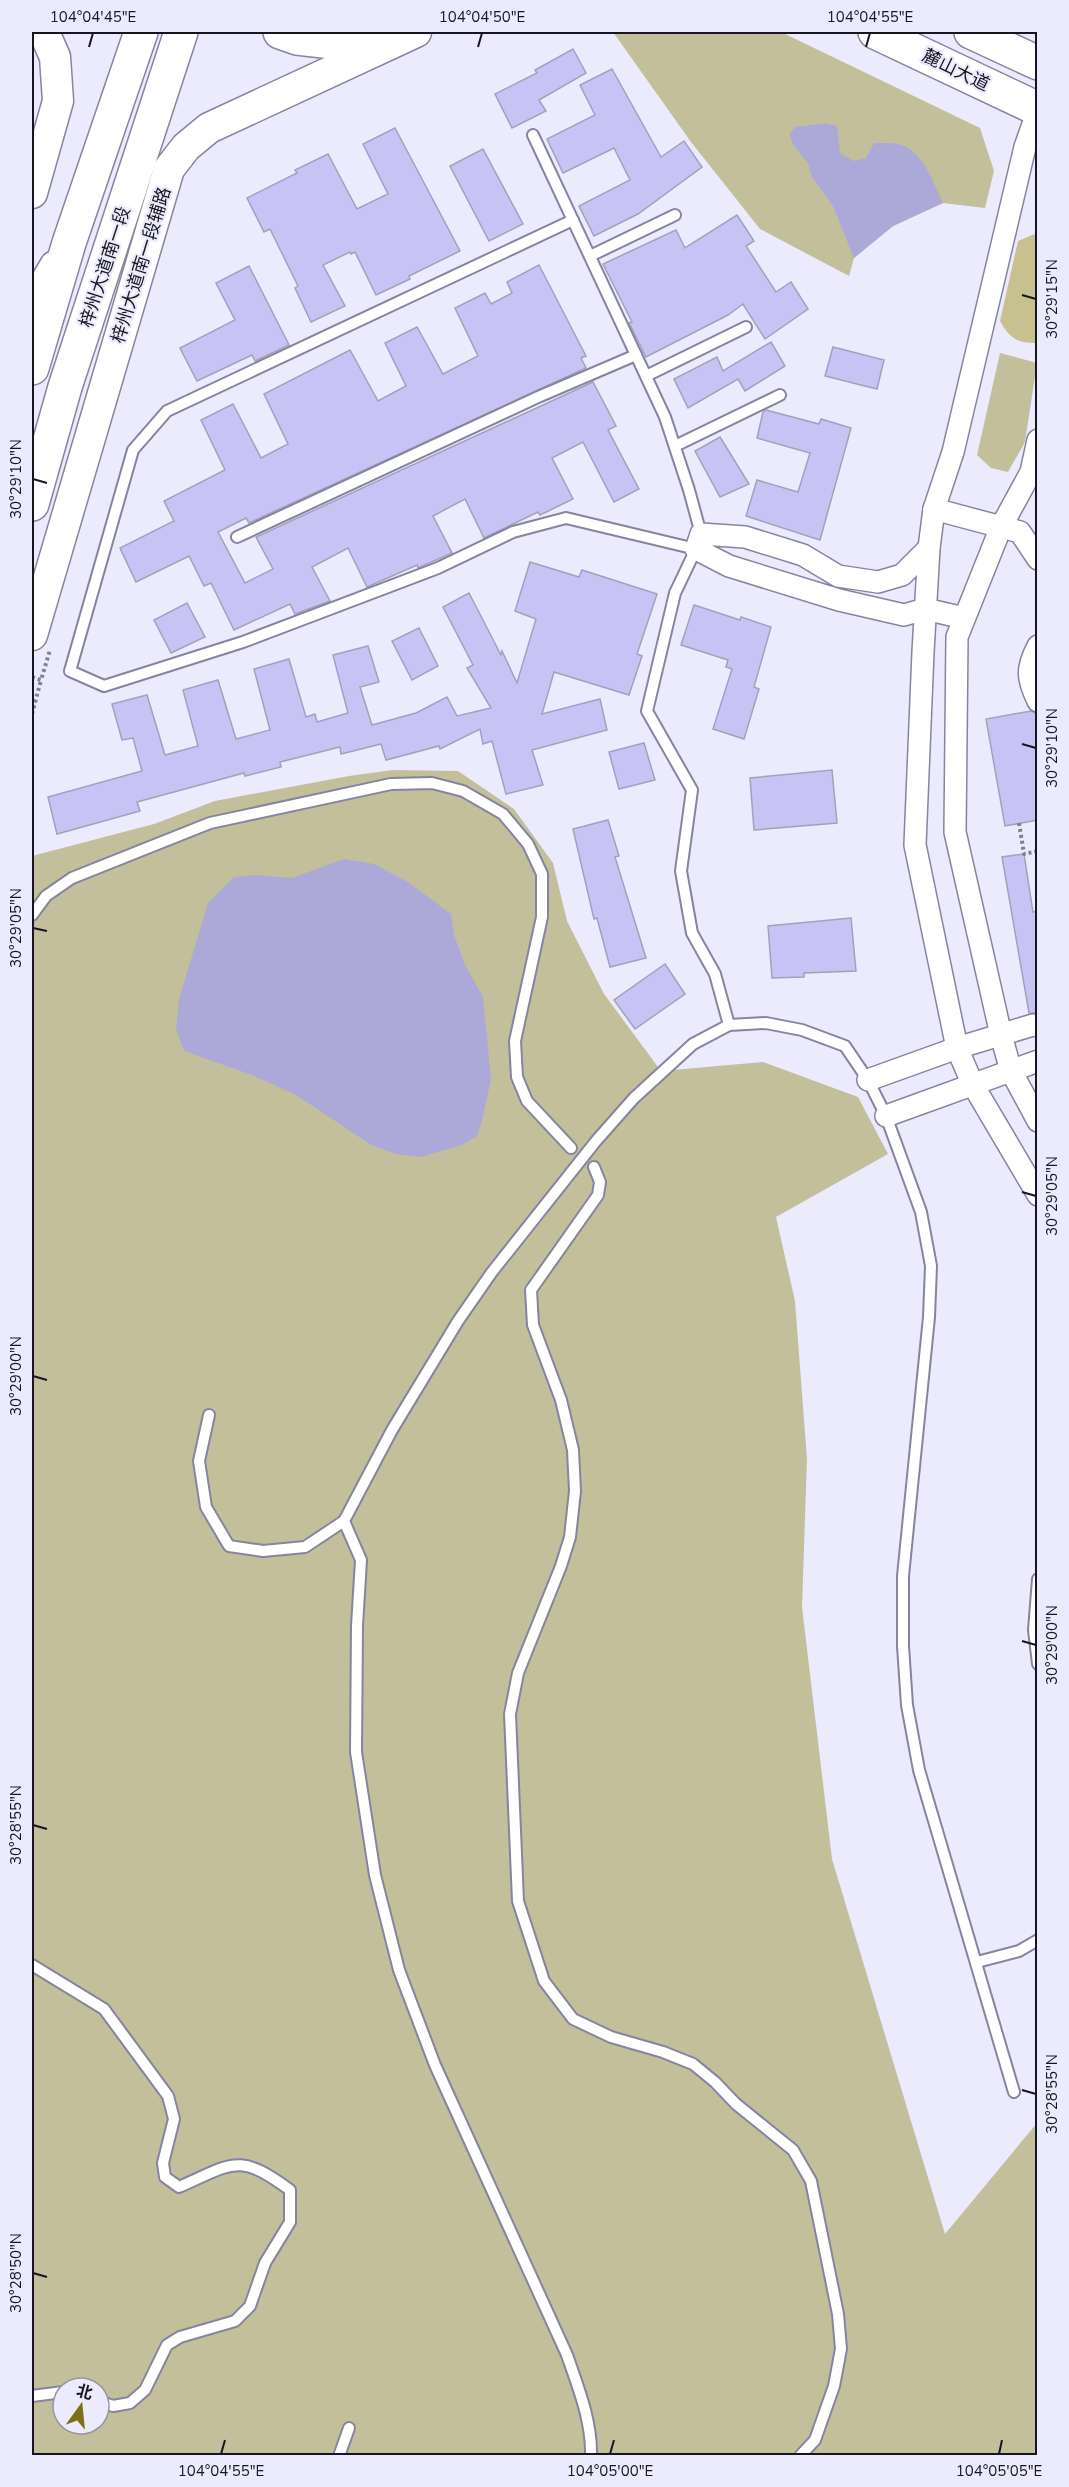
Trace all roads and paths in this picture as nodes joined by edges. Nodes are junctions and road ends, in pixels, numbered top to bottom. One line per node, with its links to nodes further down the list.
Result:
1 (44, 32): 12 (main road)
2 (141, 32): 15 (main road)
3 (182, 32): 23 (main road, 梓州大道南一段)
4 (280, 32): 5 (main road)
5 (360, 32)
6 (416, 32): 18 (main road, 梓州大道南一段辅路)
7 (875, 32): 10 (main road, 麓山大道)
8 (971, 32): 9 (main road)
9 (1038, 63)
10 (1038, 110): 28 (street)
11 (533, 135): 14 (lane)
12 (32, 193)
13 (675, 215): 16 (lane)
14 (573, 220): 16 (lane); 32 (lane)
15 (69, 243): 17 (main road); 21 (main road)
16 (590, 256): 20 (lane)
17 (32, 305)
18 (128, 313): 23 (main road); 29 (main road, 梓州大道南一段辅路)
19 (746, 327): 22 (lane)
20 (636, 355): 22 (lane); 31 (lane)
21 (32, 368)
22 (646, 376): 26 (lane)
23 (66, 387): 27 (main road, 梓州大道南一段); 29 (main road)
24 (780, 395): 26 (lane)
25 (1038, 440): 30 (street)
26 (675, 446): 32 (lane)
27 (32, 504)
28 (934, 509): 30 (street); 33 (street)
29 (67, 511): 39 (main road, 梓州大道南一段辅路)
30 (1000, 527): 35 (street); 38 (street)
31 (237, 537)
32 (698, 542): 34 (street); 36 (street); 47 (lane)
33 (929, 548): 34 (street); 37 (street)
34 (786, 550): 36 (street)
35 (1038, 559)
36 (774, 579): 37 (street)
37 (926, 609): 38 (street); 50 (street)
38 (964, 618): 49 (street)
39 (32, 634)
40 (1038, 646): 42 (street)
41 (41, 680): 43 (path)
42 (1038, 700)
43 (32, 714)
44 (1019, 824): 45 (path)
45 (1038, 851)
46 (32, 915): 57 (lane)
47 (729, 1024): 53 (lane); 61 (lane)
48 (1038, 1026): 49 (street)
49 (1001, 1035): 50 (street); 52 (street)
50 (957, 1048): 53 (street); 54 (street)
51 (1038, 1061): 52 (street)
52 (1011, 1071): 54 (street); 56 (street)
53 (868, 1080): 55 (lane)
54 (973, 1085): 55 (street); 59 (street)
55 (886, 1116): 65 (lane)
56 (1038, 1121)
57 (571, 1148)
58 (594, 1167): 74 (lane)
59 (1038, 1195)
60 (209, 1415): 61 (lane)
61 (344, 1521): 73 (lane)
62 (1038, 1579): 63 (lane)
63 (1038, 1664)
64 (1038, 1940): 65 (lane)
65 (977, 1962): 67 (lane)
66 (32, 1965): 70 (lane)
67 (1014, 2092)
68 (51, 2394): 69 (lane)
69 (32, 2396)
70 (111, 2405)
71 (349, 2428): 72 (lane)
72 (339, 2456)
73 (591, 2456)
74 (800, 2456)

